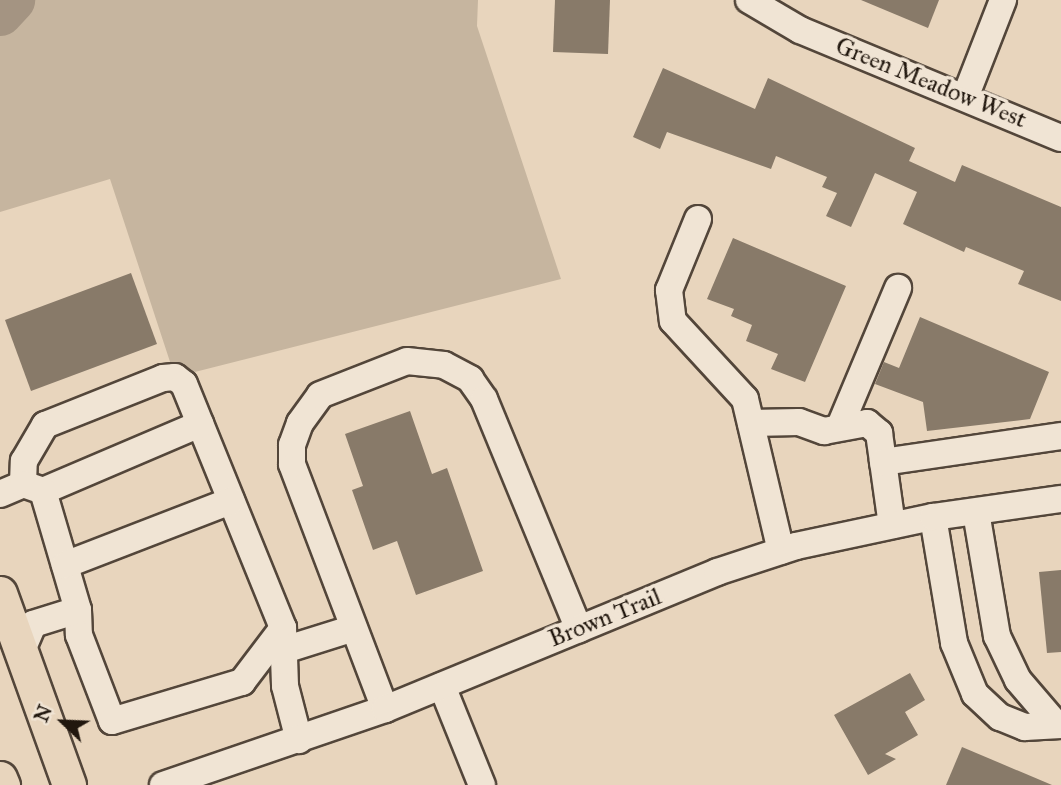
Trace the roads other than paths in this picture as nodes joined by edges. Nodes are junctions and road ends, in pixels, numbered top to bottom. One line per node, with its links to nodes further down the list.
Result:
1 (750, 0): 3 (street, Green Meadow West)
2 (1003, 0): 3 (street)
3 (966, 95): 4 (street, Green Meadow West)
4 (1061, 138)
5 (698, 219): 7 (street)
6 (898, 288): 9 (street)
7 (751, 423): 9 (street); 18 (street)
8 (200, 424): 12 (street); 12 (street); 14 (street)
9 (840, 426): 11 (street)
10 (1061, 436): 11 (street)
11 (883, 462): 17 (street)
12 (22, 490): 19 (street)
13 (1061, 499): 15 (street, Brown Trail)
14 (231, 501): 19 (street); 24 (street)
15 (976, 512): 16 (street, Brown Trail); 28 (street)
16 (933, 517): 17 (street, Brown Trail); 28 (street)
17 (892, 525): 18 (street, Brown Trail)
18 (780, 551): 23 (street, Brown Trail)
19 (65, 565): 21 (street)
20 (0, 593): 25 (main road)
21 (78, 610): 24 (street); 25 (street)
22 (354, 628): 23 (street); 24 (street); 27 (street)
23 (579, 629): 26 (street, Brown Trail)
24 (284, 639): 29 (street)
25 (23, 648): 32 (main road)
26 (442, 686): 27 (street, Brown Trail); 34 (street)
27 (385, 709): 29 (street, Brown Trail)
28 (1057, 724)
29 (299, 740): 33 (street, Brown Trail)
30 (0, 778): 31 (main road)
31 (3, 785)
32 (69, 785)
33 (163, 785)
34 (482, 785)

